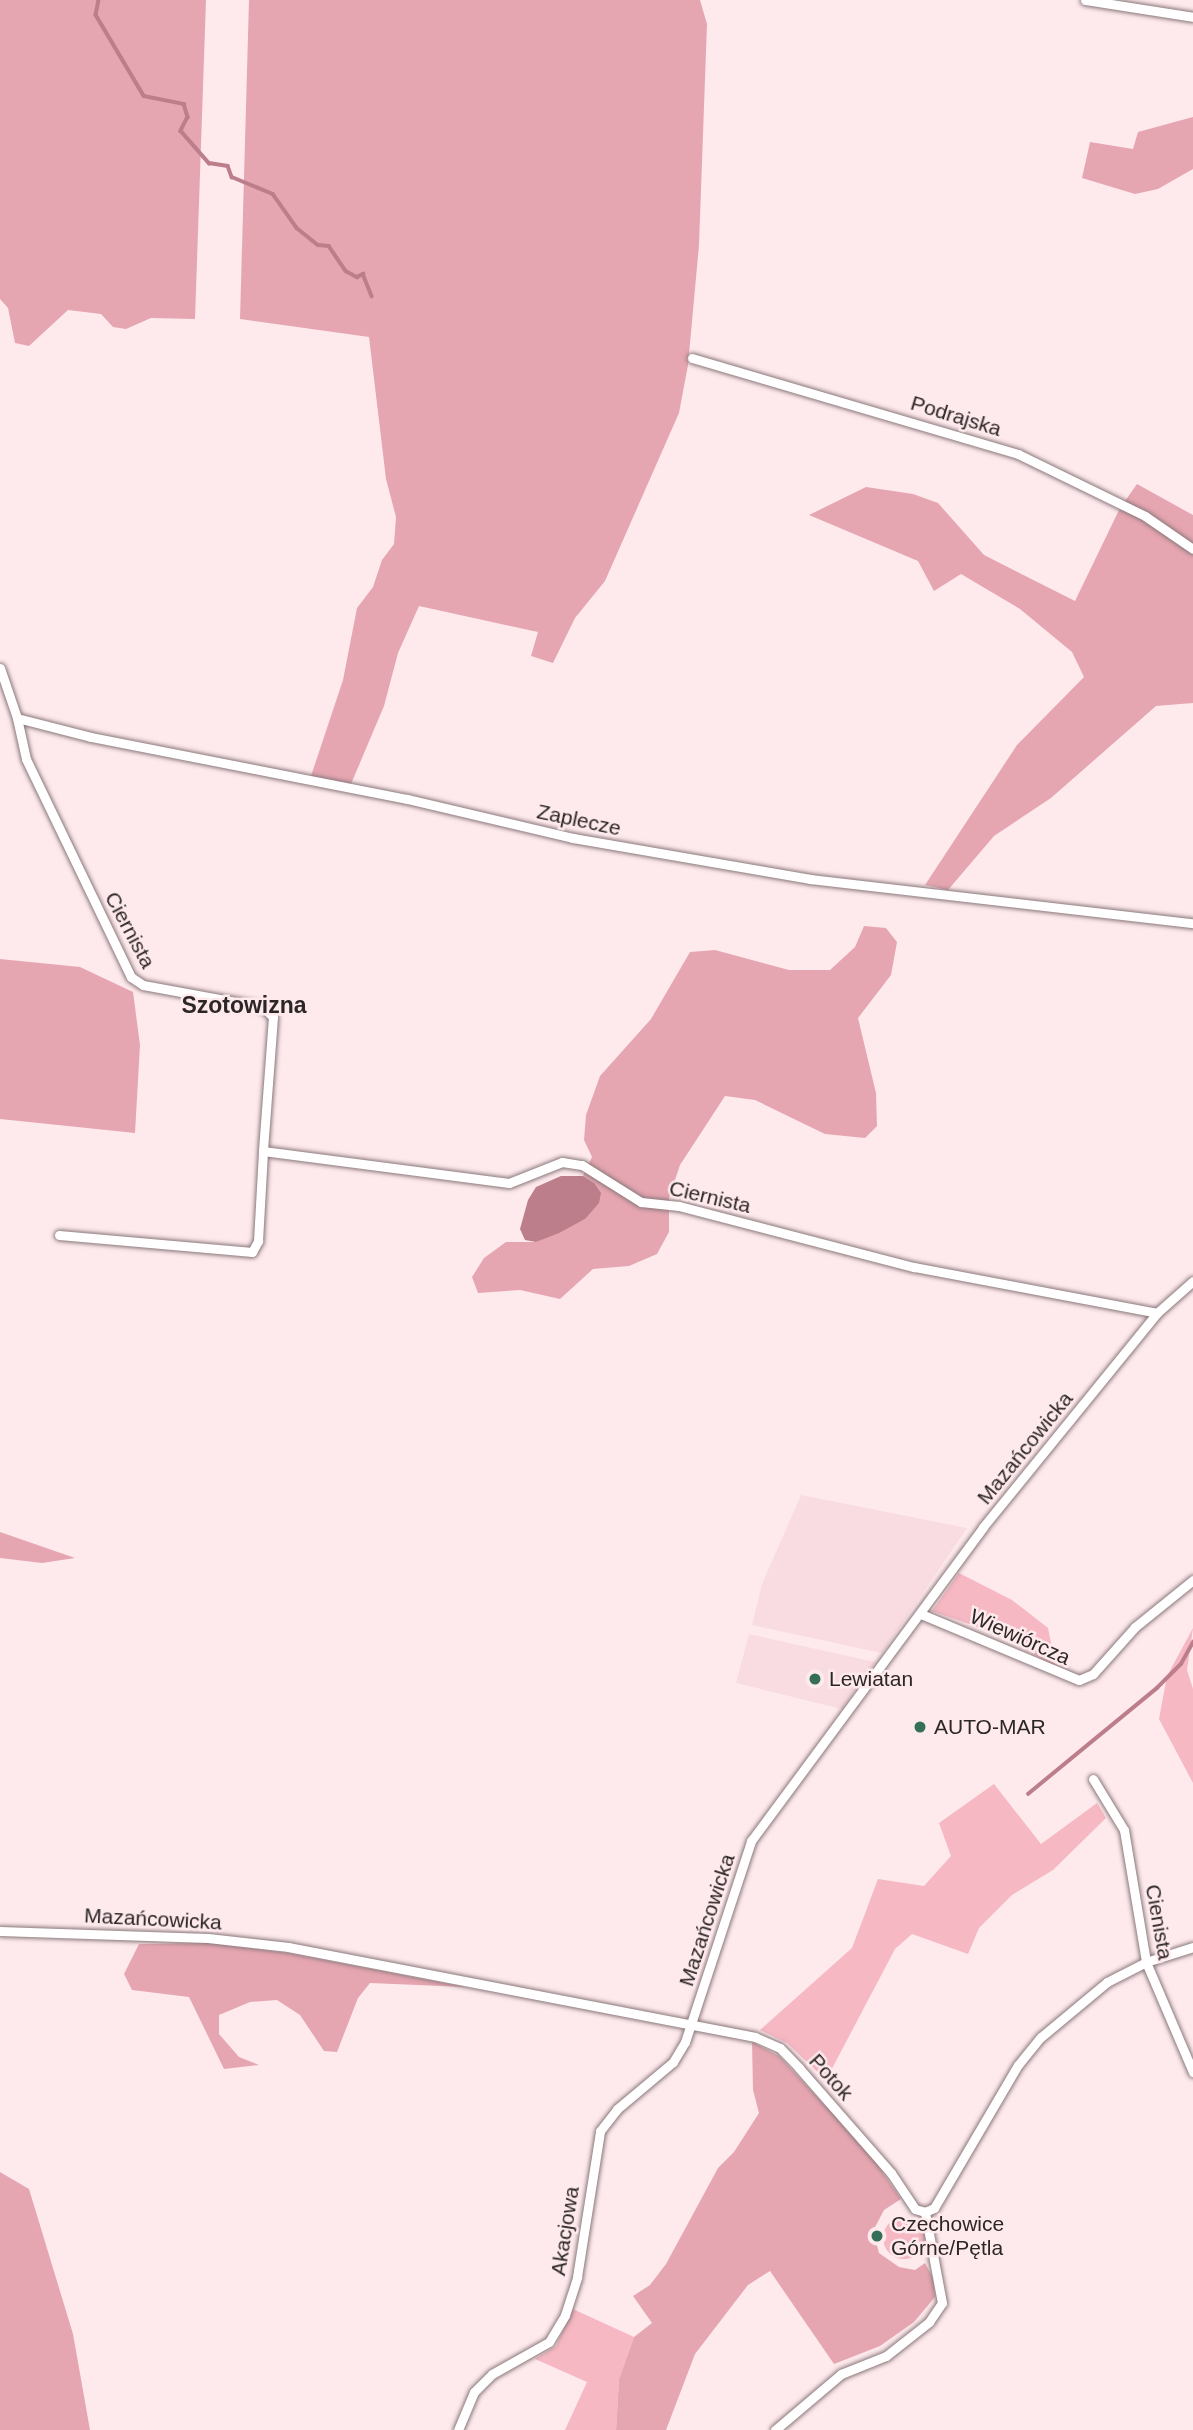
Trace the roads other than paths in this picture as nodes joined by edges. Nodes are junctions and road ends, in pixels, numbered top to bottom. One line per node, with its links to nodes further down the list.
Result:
1 (1085, 0): 2 (street)
2 (1193, 17)
3 (692, 358): 4 (street, Podrajska)
4 (1193, 550)
5 (0, 668): 6 (street)
6 (17, 718): 7 (street, Zaplecze); 8 (street, Ciernista)
7 (1193, 923)
8 (263, 1151): 9 (street, Ciernista); 11 (street, Ciernista)
9 (60, 1235)
10 (1193, 1281): 11 (street, Mazańcowicka)
11 (1157, 1313): 13 (street, Mazańcowicka)
12 (1193, 1580): 13 (street, Wiewiórcza)
13 (921, 1615): 18 (street, Mazańcowicka)
14 (1093, 1779): 17 (street, Cienista)
15 (0, 1931): 18 (street, Mazańcowicka)
16 (1193, 1947): 17 (street)
17 (1146, 1962): 19 (street, Cienista); 20 (street)
18 (691, 2024): 20 (street, Potok); 21 (street, Akacjowa)
19 (1193, 2071)
20 (925, 2212): 22 (street)
21 (458, 2430)
22 (775, 2430)

